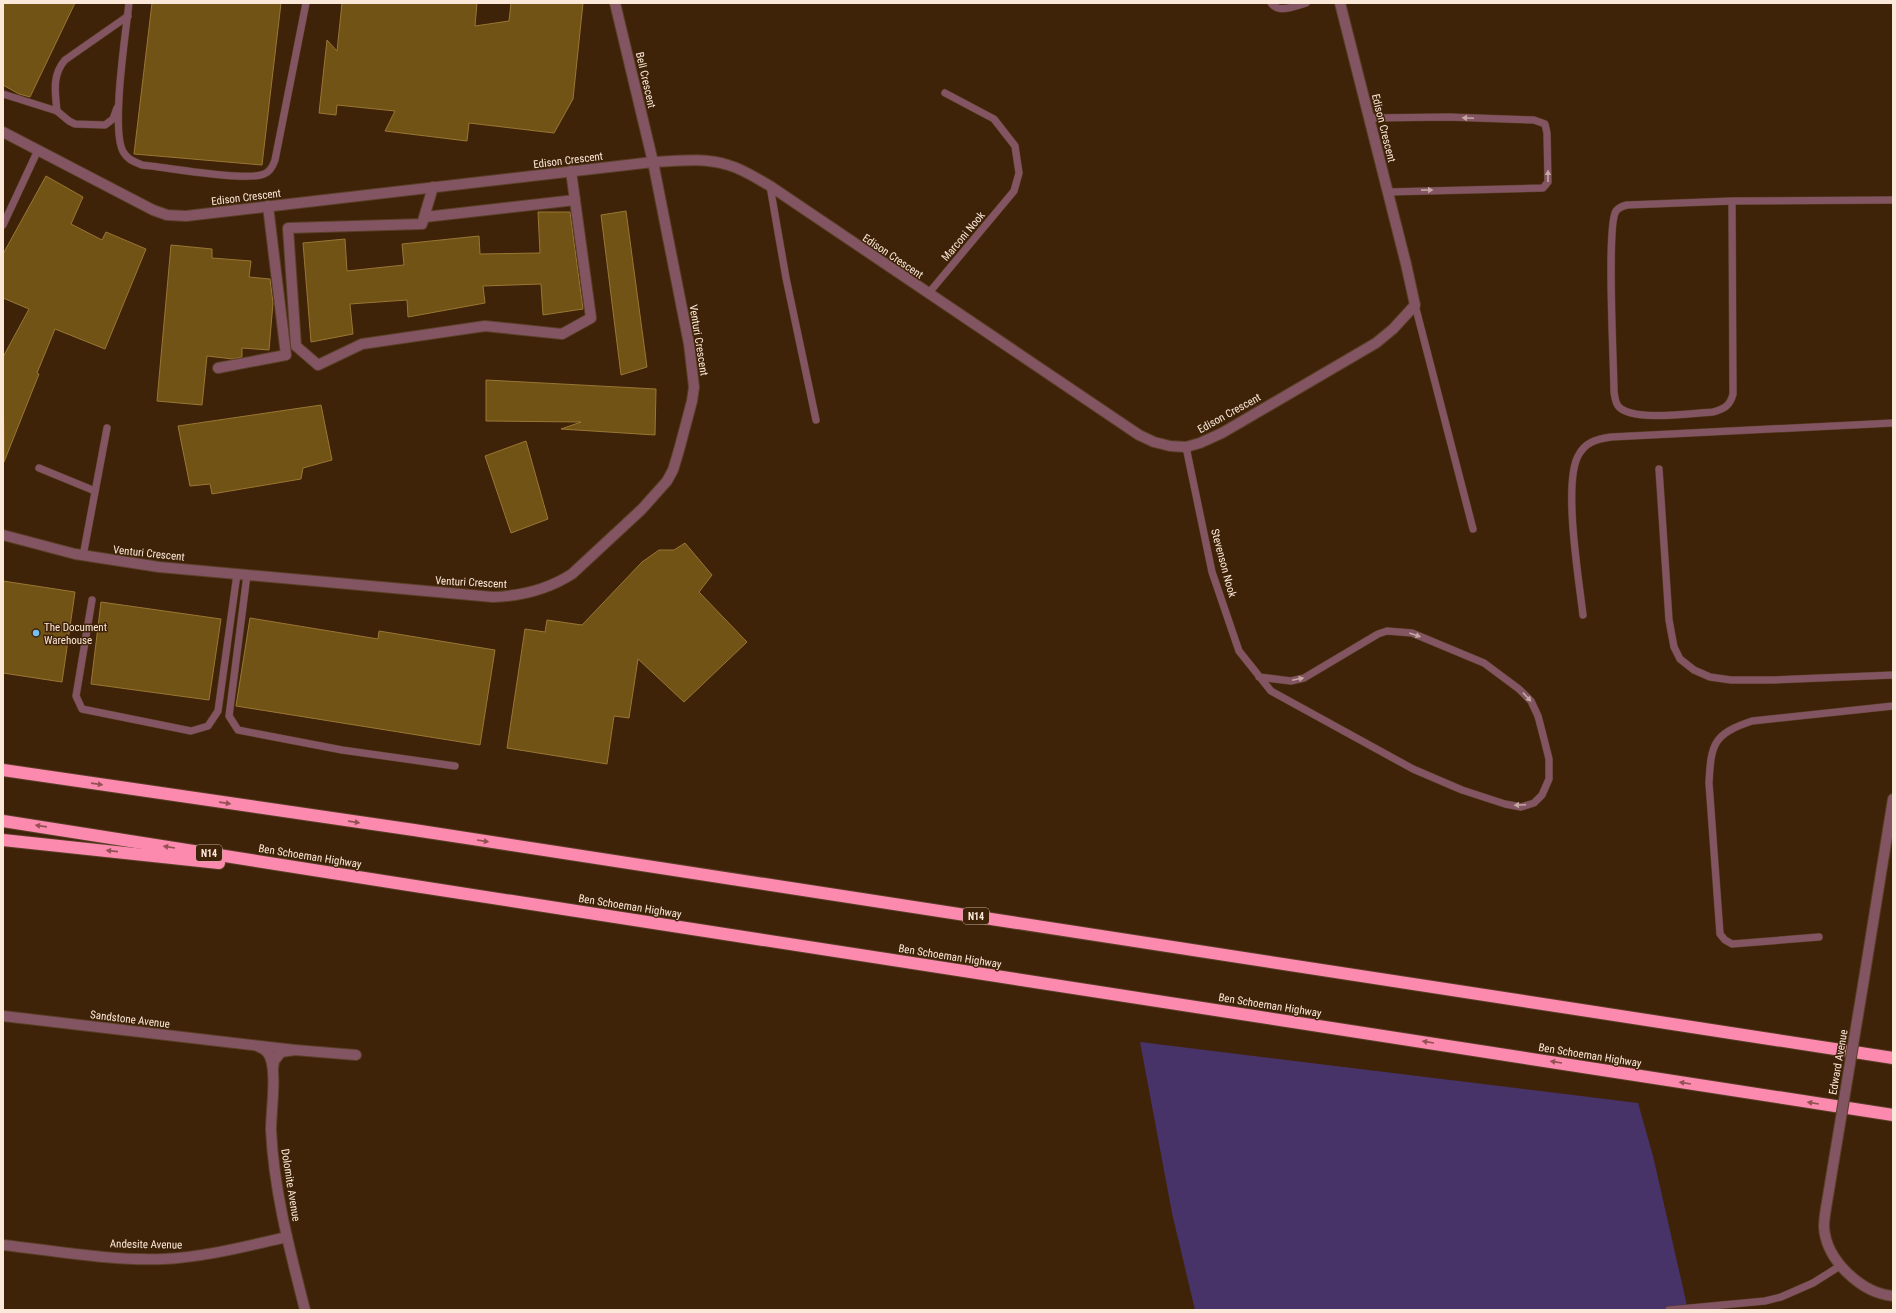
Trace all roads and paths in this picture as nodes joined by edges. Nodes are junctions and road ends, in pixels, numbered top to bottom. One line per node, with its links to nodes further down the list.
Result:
1 (129, 3): 7 (lane)
2 (306, 3): 10 (lane)
3 (615, 3): 15 (street, Bell Crescent)
4 (1272, 3): 5 (lane)
5 (1306, 3)
6 (1340, 3): 12 (street, Edison Crescent)
7 (128, 16): 10 (lane); 11 (lane)
8 (945, 93): 26 (lane, Marconi Nook)
9 (3, 94): 11 (lane)
10 (119, 102): 11 (lane)
11 (57, 110)
12 (1370, 118): 19 (street, Edison Crescent); 19 (lane, one-way to 12)
13 (3, 132): 14 (street, Edison Crescent)
14 (38, 150): 23 (street, Edison Crescent); 25 (lane)
15 (653, 162): 16 (street, Edison Crescent); 17 (street, Edison Crescent); 39 (street, Venturi Crescent)
16 (571, 171): 18 (street, Edison Crescent); 20 (street)
17 (770, 186): 26 (street, Edison Crescent); 29 (lane)
18 (433, 187): 23 (street, Edison Crescent); 24 (street)
19 (1388, 192): 27 (street, Edison Crescent)
20 (575, 200): 24 (street); 24 (street)
21 (1893, 200): 22 (lane)
22 (1732, 201): 22 (lane)
23 (268, 206): 28 (street)
24 (424, 217)
25 (3, 225)
26 (928, 294): 32 (street, Edison Crescent)
27 (1415, 305): 32 (street, Edison Crescent); 36 (lane)
28 (218, 368)
29 (816, 420)
30 (1893, 423): 41 (lane)
31 (107, 428): 35 (lane)
32 (1186, 447): 43 (lane, Stevenson Nook)
33 (39, 468): 35 (lane)
34 (1659, 469): 42 (lane)
35 (95, 491): 38 (lane)
36 (1473, 529)
37 (3, 535): 38 (street, Venturi Crescent)
38 (83, 556): 39 (street, Venturi Crescent)
39 (242, 574): 40 (lane); 46 (lane)
40 (92, 600)
41 (1583, 615)
42 (1893, 675)
43 (1259, 677): 43 (lane, Stevenson Nook, one-way to 43)
44 (1893, 706): 53 (lane)
45 (3, 762): 48 (highway)
46 (455, 766)
47 (3, 770): 48 (highway, N14)
48 (58, 778): 58 (highway, N14, one-way to 58)
49 (1893, 800): 63 (street, Edward Avenue, bridge)
50 (3, 821): 52 (highway, Ben Schoeman Highway / N14, one-way to 50)
51 (3, 840): 52 (highway, one-way to 51)
52 (415, 886): 60 (highway, Ben Schoeman Highway / N14, one-way to 52)
53 (1819, 936)
54 (3, 1016): 55 (street, Sandstone Avenue)
55 (255, 1046): 56 (street, Sandstone Avenue); 59 (street, Dolomite Avenue)
56 (295, 1050): 57 (street, Sandstone Avenue); 59 (street)
57 (356, 1055)
58 (1893, 1058)
59 (272, 1071): 61 (street, Dolomite Avenue)
60 (1893, 1115)
61 (287, 1237): 62 (street, Andesite Avenue); 65 (street, Dolomite Avenue)
62 (3, 1245)
63 (1840, 1266): 64 (street, Edward Avenue); 66 (lane)
64 (1893, 1296)
65 (306, 1310)
66 (1671, 1310)

